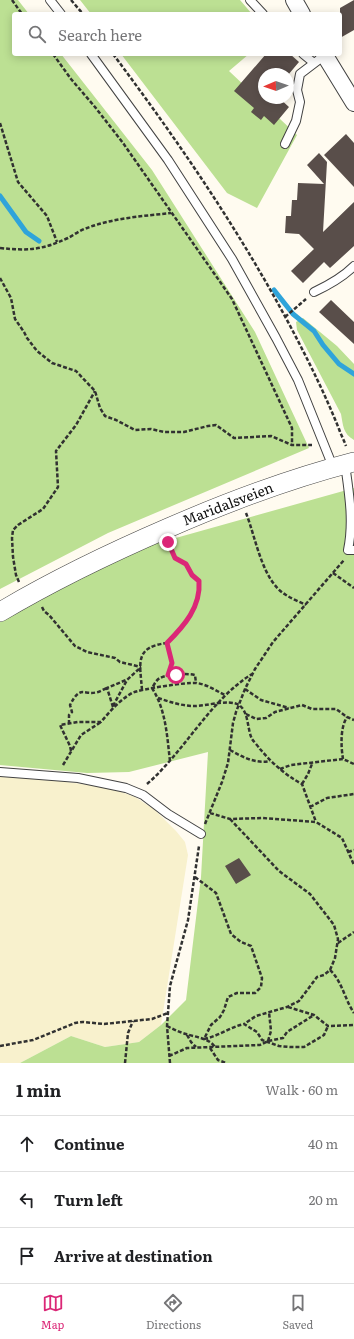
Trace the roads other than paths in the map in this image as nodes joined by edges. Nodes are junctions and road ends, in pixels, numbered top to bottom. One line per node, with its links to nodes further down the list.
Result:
1 (50, 0): 4 (lane)
2 (250, 0): 5 (lane)
3 (294, 0): 6 (street)
4 (59, 12)
5 (260, 12)
6 (301, 12)
7 (92, 56): 13 (lane)
8 (321, 58): 9 (street); 10 (lane)
9 (354, 103)
10 (285, 144)
11 (354, 266): 12 (lane)
12 (314, 292)
13 (344, 465): 14 (lane); 15 (street, Maridalsveien)
14 (351, 550)
15 (0, 612)
16 (0, 772): 17 (lane)
17 (201, 834)

